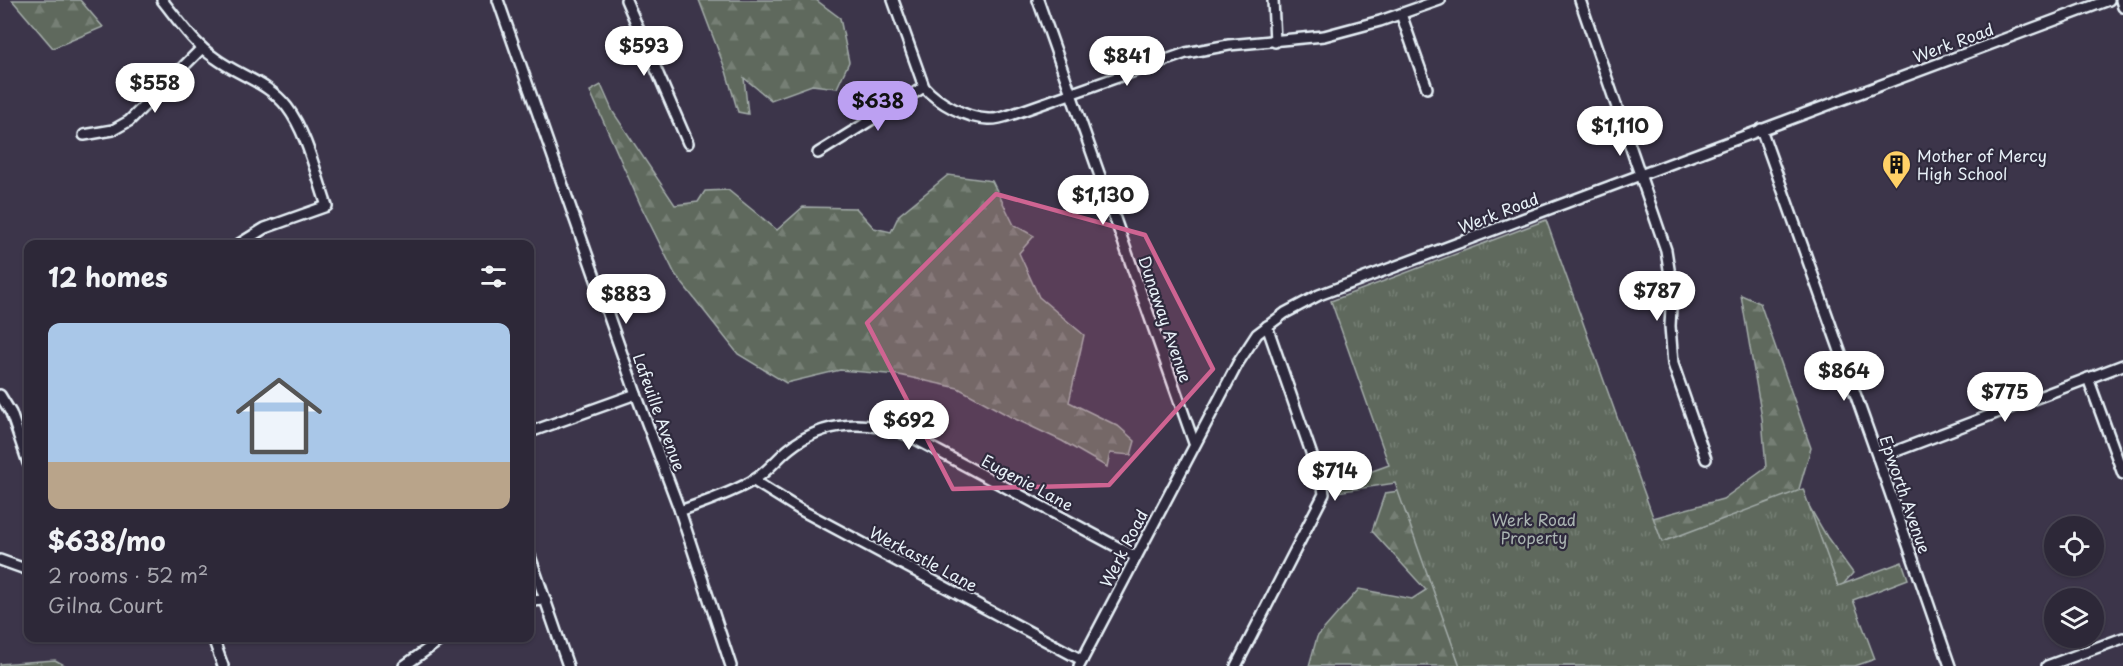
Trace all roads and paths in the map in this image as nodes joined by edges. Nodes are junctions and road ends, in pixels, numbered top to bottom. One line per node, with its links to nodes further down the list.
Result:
1 (162, 0): 14 (street)
2 (498, 0): 27 (street, Lafeuille Avenue)
3 (626, 0): 20 (street)
4 (893, 0): 15 (street)
5 (1038, 0): 17 (street, Dunaway Avenue)
6 (1273, 0): 13 (street)
7 (1440, 0): 12 (street)
8 (1580, 0): 22 (street)
9 (2109, 0): 18 (street, Werk Road)
10 (2121, 0): 11 (street)
11 (2123, 7)
12 (1401, 14): 13 (street); 16 (street)
13 (1275, 42): 17 (street)
14 (202, 48): 19 (street); 23 (street)
15 (924, 87): 17 (street); 21 (street)
16 (1427, 88)
17 (1071, 93): 30 (street, Dunaway Avenue)
18 (1761, 129): 22 (street, Werk Road); 32 (street, Epworth Avenue)
19 (84, 135)
20 (688, 143)
21 (818, 153)
22 (1641, 174): 24 (street, Werk Road); 33 (street)
23 (245, 240)
24 (1267, 326): 30 (street, Werk Road); 51 (street)
25 (2123, 365): 26 (street)
26 (2088, 378): 32 (street); 34 (street)
27 (636, 394): 29 (street); 36 (street, Lafeuille Avenue)
28 (0, 395): 31 (street)
29 (534, 431)
30 (1194, 443): 37 (street, Werk Road)
31 (24, 451)
32 (1878, 458): 52 (street, Epworth Avenue)
33 (1706, 459)
34 (2123, 474)
35 (754, 481): 36 (street, Eugenie Lane); 37 (street, Eugenie Lane); 46 (street, Werkastle Lane)
36 (680, 512): 50 (street, Lafeuille Avenue)
37 (1136, 557): 46 (street, Werk Road)
38 (0, 560): 40 (street)
39 (534, 568): 41 (street)
40 (24, 569)
41 (545, 600): 42 (street); 49 (street)
42 (534, 601)
43 (2123, 638): 53 (street)
44 (214, 642): 47 (street)
45 (437, 642): 48 (street)
46 (1080, 663)
47 (223, 666)
48 (404, 666)
49 (568, 666)
50 (731, 666)
51 (1236, 666)
52 (1950, 666)
53 (2047, 666)

